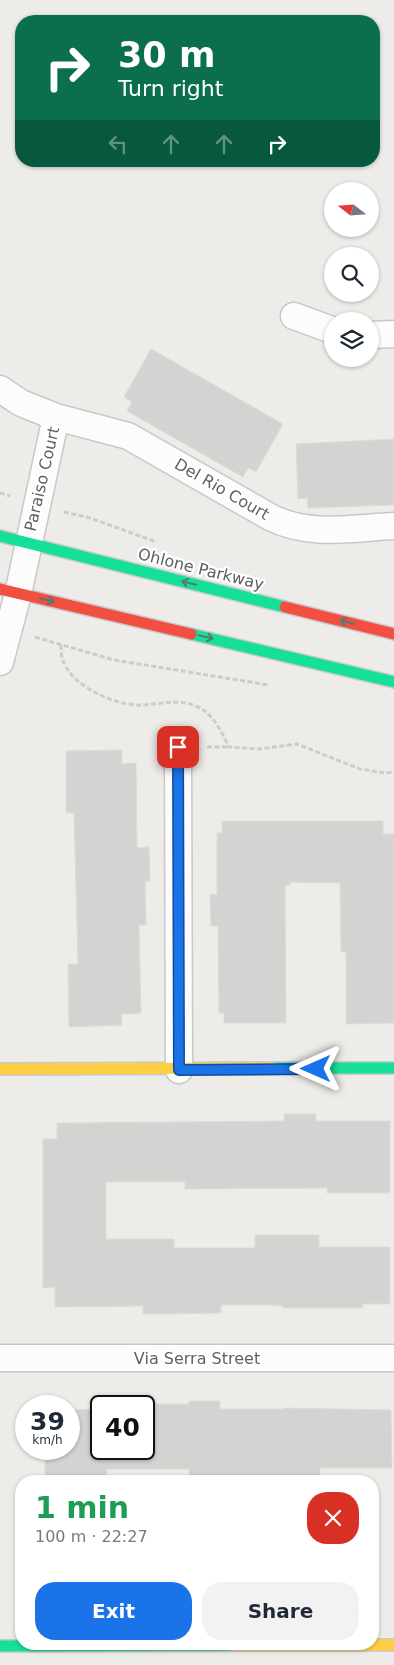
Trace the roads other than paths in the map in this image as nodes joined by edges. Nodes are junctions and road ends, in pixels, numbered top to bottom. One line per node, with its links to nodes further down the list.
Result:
1 (294, 316): 2 (street)
2 (324, 327)
3 (394, 334): 4 (street)
4 (379, 335)
5 (0, 389): 6 (street, Paraiso Court)
6 (56, 417): 7 (street, Del Rio Court); 9 (street, Paraiso Court)
7 (394, 526)
8 (0, 536): 9 (street, Ohlone Parkway)
9 (28, 543): 10 (street, Paraiso Court); 11 (street, Ohlone Parkway, one-way to 9)
10 (9, 591): 12 (street, Paraiso Court); 13 (street, one-way to 13)
11 (394, 634)
12 (0, 662)
13 (394, 682)
14 (178, 747): 17 (street)
15 (394, 1068): 17 (street)
16 (0, 1069): 17 (street)
17 (179, 1070)
18 (0, 1358): 19 (street, Via Serra Street)
19 (394, 1358)
20 (0, 1646): 21 (street)
21 (15, 1646)
22 (379, 1646): 23 (street)
23 (394, 1646)

